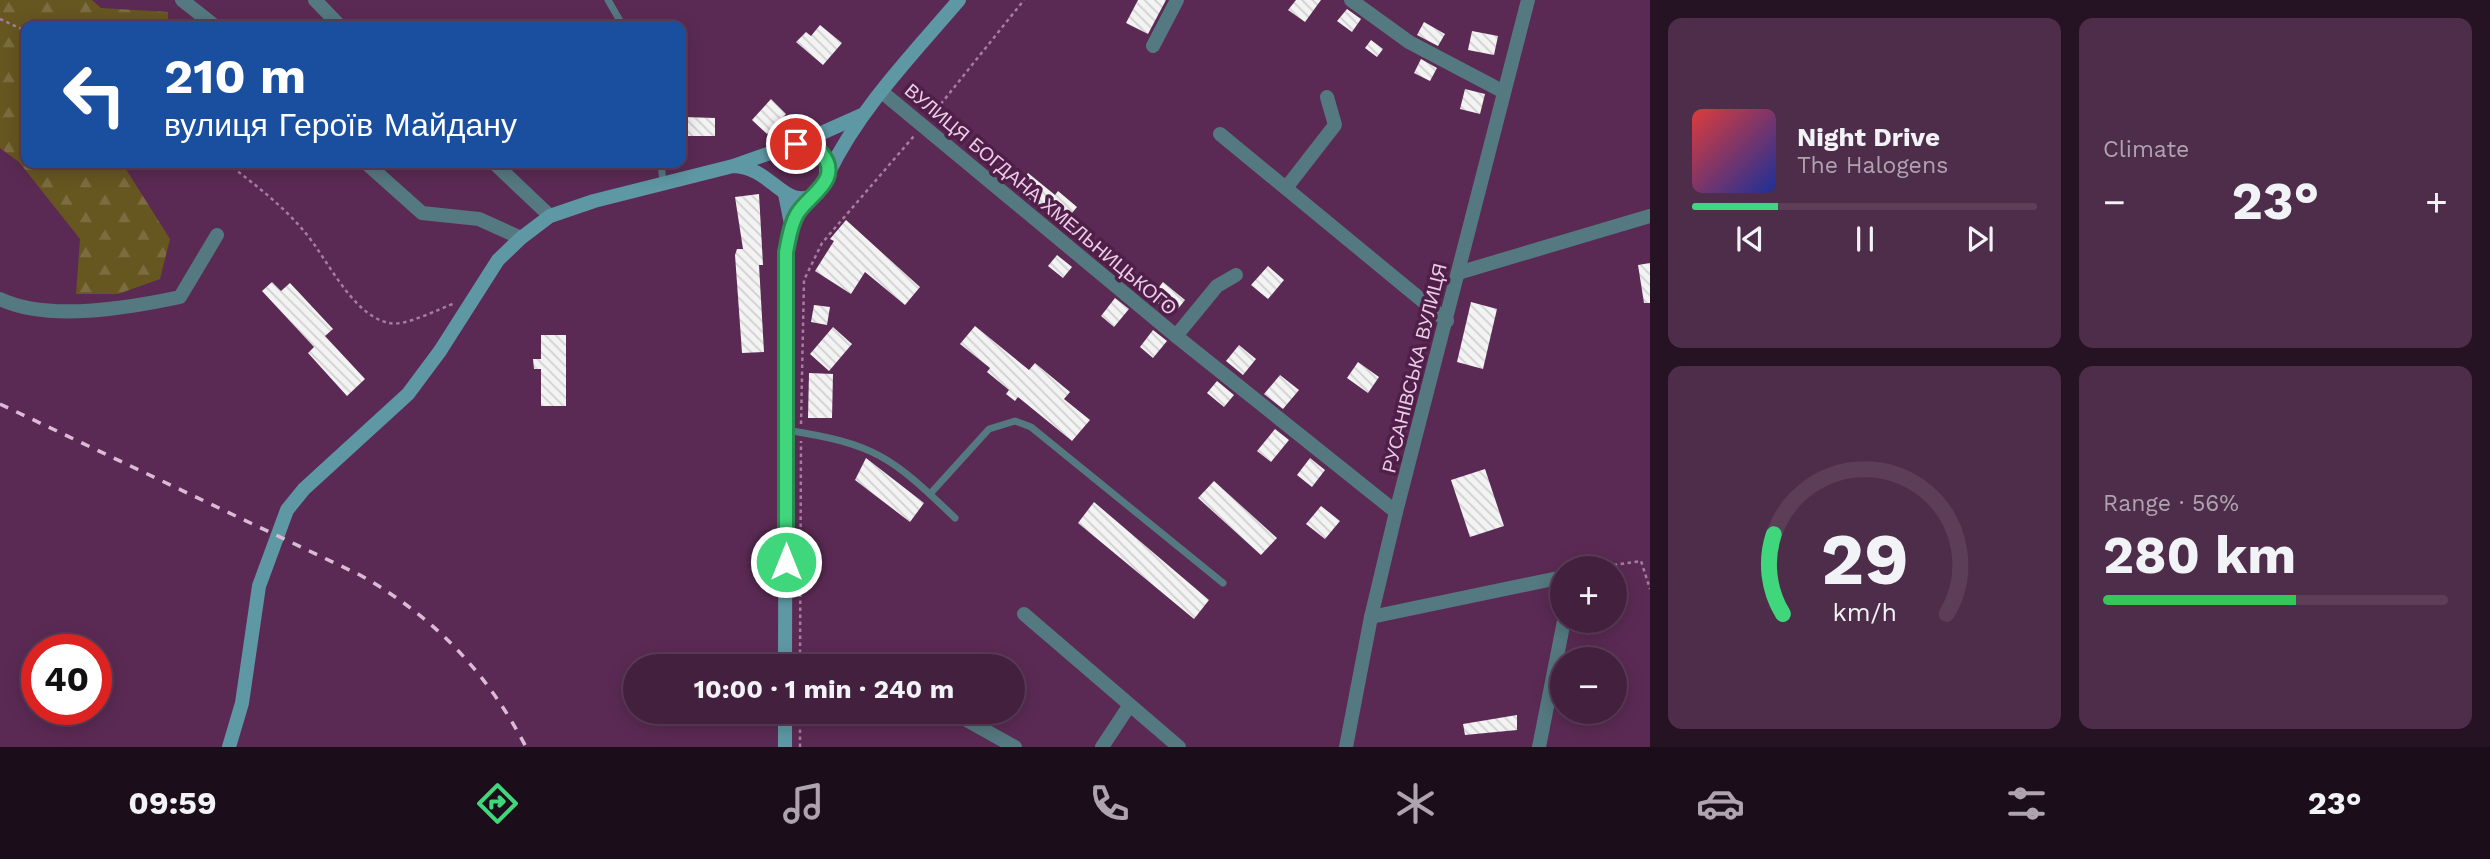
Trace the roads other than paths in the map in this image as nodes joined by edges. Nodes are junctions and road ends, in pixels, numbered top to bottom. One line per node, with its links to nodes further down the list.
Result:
1 (182, 0): 10 (street)
2 (315, 0): 9 (street)
3 (338, 0): 9 (street)
4 (608, 0): 12 (lane)
5 (959, 0): 14 (street)
6 (1177, 0): 13 (street)
7 (1351, 0): 15 (street)
8 (1528, 0): 15 (street, РУСАНІВСЬКА ВУЛИЦЯ)
9 (327, 12): 11 (street)
10 (209, 21)
11 (335, 21)
12 (620, 21)
13 (1153, 46)
14 (882, 92): 17 (street); 38 (street, ВУЛИЦЯ БОГДАНА ХМЕЛЬНИЦЬКОГО)
15 (1504, 92): 34 (street, РУСАНІВСЬКА ВУЛИЦЯ)
16 (1327, 97): 26 (street)
17 (863, 114): 19 (street); 24 (street)
18 (1220, 134): 26 (street)
19 (790, 147): 20 (street); 24 (street); 27 (street)
20 (733, 166): 25 (street); 27 (street)
21 (371, 168): 33 (street)
22 (499, 168): 29 (street)
23 (661, 168): 25 (lane)
24 (828, 174): 28 (street)
25 (663, 184): 29 (street)
26 (1286, 188): 37 (street)
27 (782, 191): 28 (street); 31 (street)
28 (812, 196): 31 (street)
29 (550, 216): 33 (street)
30 (1650, 216): 34 (street)
31 (791, 224): 39 (street)
32 (217, 235): 36 (street)
33 (522, 238): 52 (street)
34 (1458, 273): 37 (street, РУСАНІВСЬКА ВУЛИЦЯ)
35 (1236, 275): 38 (street, ВУЛИЦЯ БОГДАНА ХМЕЛЬНИЦЬКОГО)
36 (0, 299)
37 (1447, 321): 41 (street, РУСАНІВСЬКА ВУЛИЦЯ)
38 (1176, 336): 41 (street, ВУЛИЦЯ БОГДАНА ХМЕЛЬНИЦЬКОГО)
39 (794, 432): 40 (lane); 48 (street)
40 (930, 494): 42 (lane); 44 (lane)
41 (1396, 512): 46 (street, РУСАНІВСЬКА ВУЛИЦЯ)
42 (956, 519)
43 (1550, 580): 46 (street)
44 (1223, 583)
45 (1024, 614): 49 (street)
46 (1371, 617): 57 (street, РУСАНІВСЬКА ВУЛИЦЯ)
47 (1562, 633): 58 (street)
48 (785, 654)
49 (1129, 706): 55 (street); 56 (street)
50 (785, 724): 53 (street)
51 (974, 724): 54 (street)
52 (229, 747)
53 (785, 747)
54 (1015, 747)
55 (1101, 747)
56 (1179, 747)
57 (1346, 747)
58 (1539, 747)

